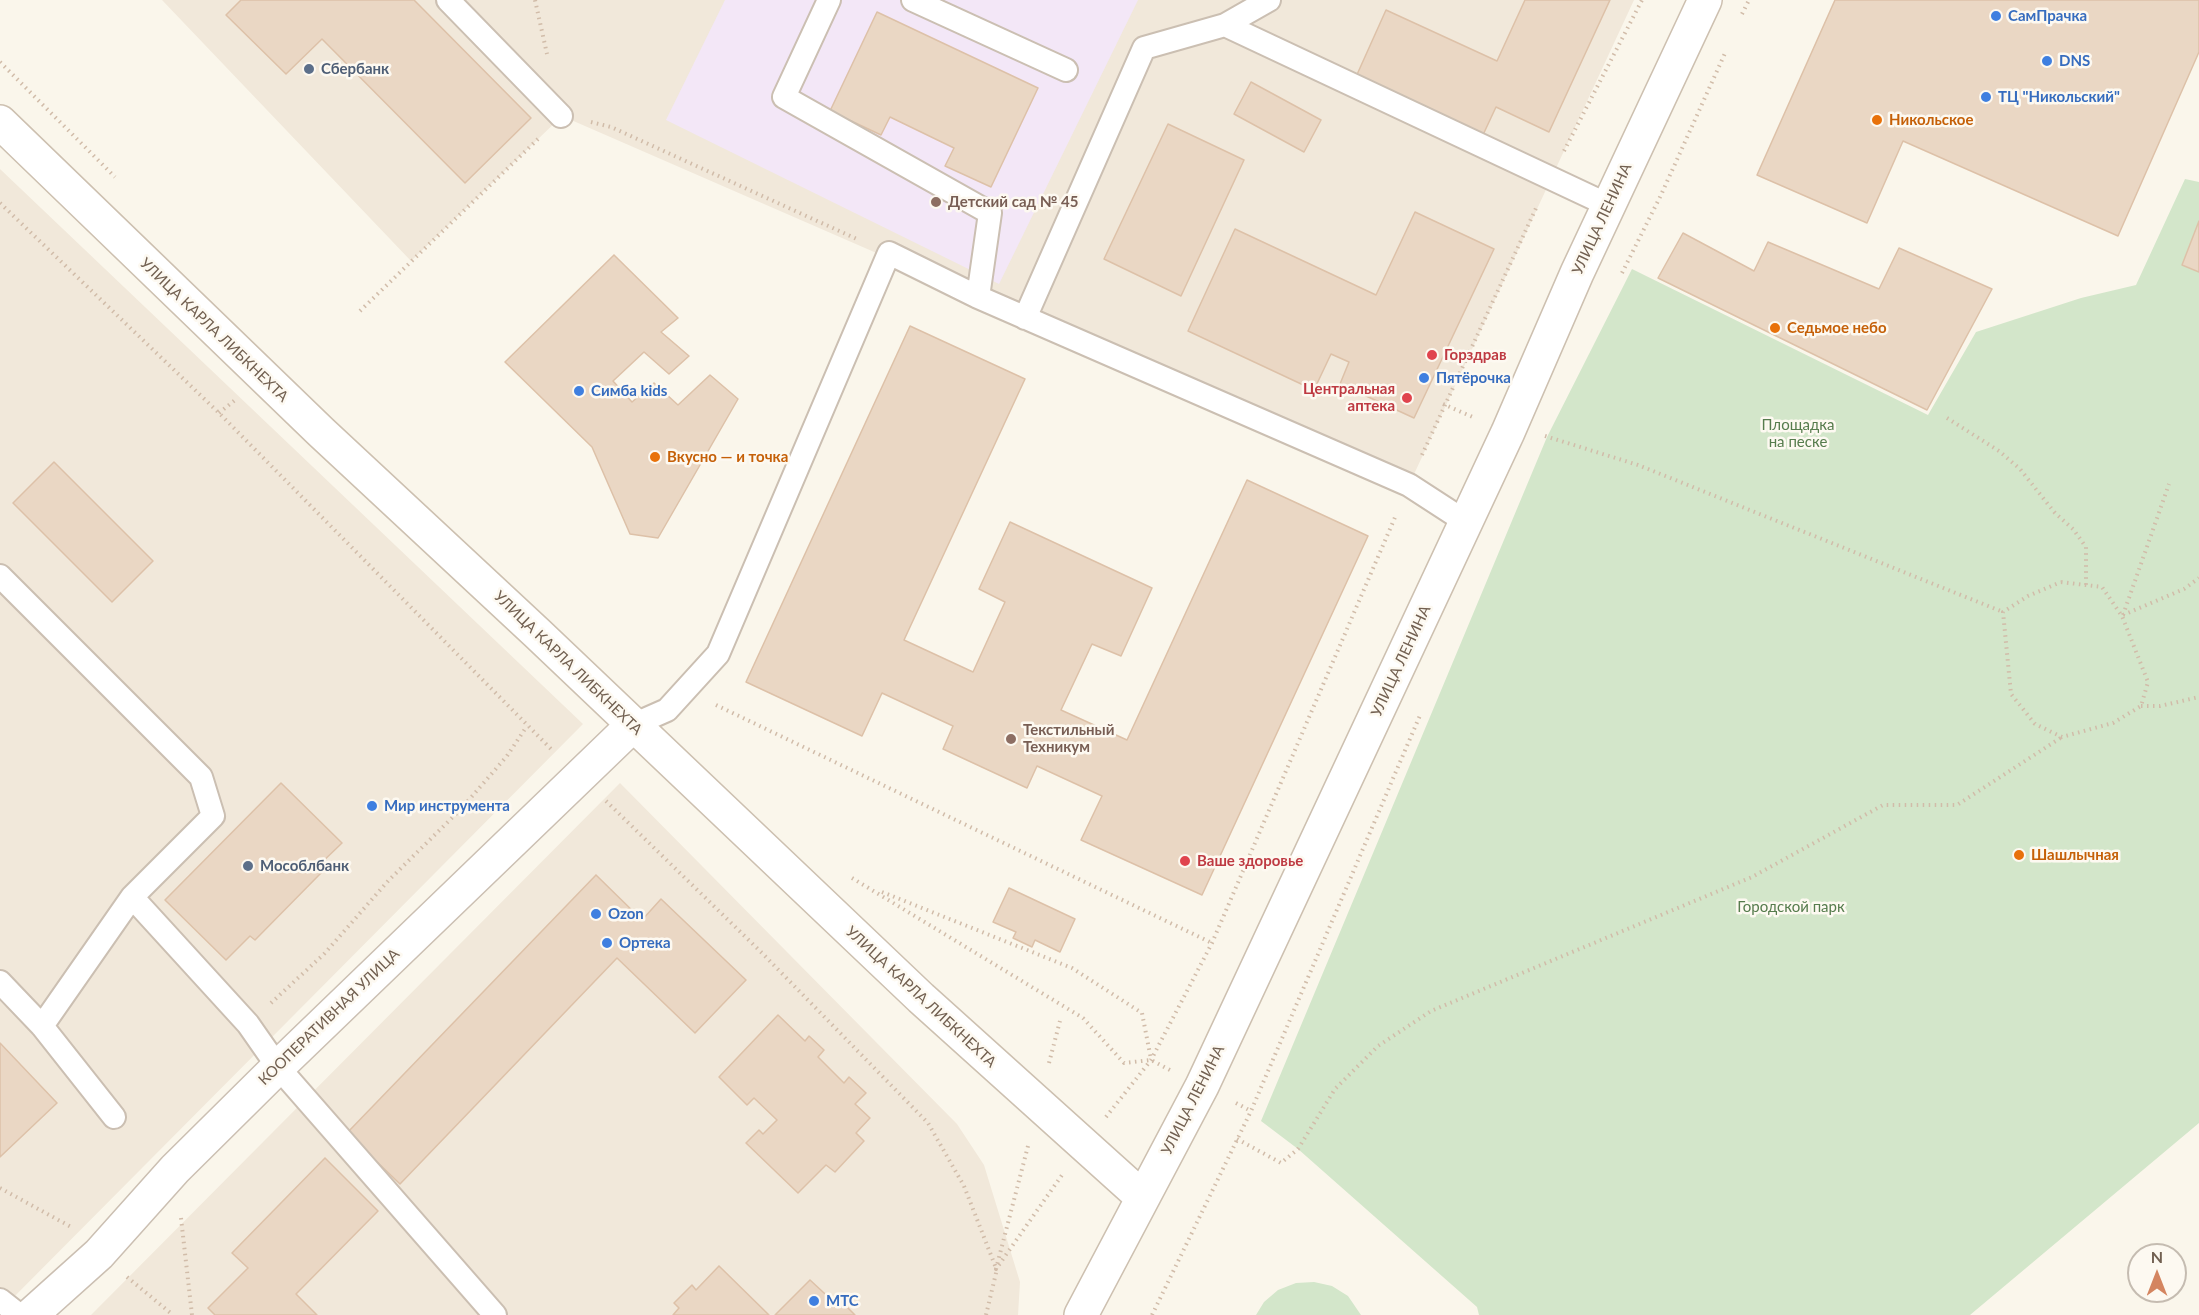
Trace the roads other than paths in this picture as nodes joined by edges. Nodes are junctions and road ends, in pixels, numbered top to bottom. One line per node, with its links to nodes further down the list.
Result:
1 (448, 0): 8 (lane)
2 (829, 0): 11 (lane)
3 (913, 0): 7 (lane)
4 (1269, 0): 6 (lane)
5 (1705, 0): 10 (main road, УЛИЦА ЛЕНИНА)
6 (1225, 25): 10 (lane); 12 (lane)
7 (1066, 70)
8 (561, 116)
9 (0, 122): 15 (main road, УЛИЦА КАРЛА ЛИБКНЕХТА)
10 (1608, 205): 13 (main road, УЛИЦА ЛЕНИНА)
11 (978, 297): 12 (lane); 15 (lane)
12 (1025, 318): 13 (lane)
13 (1466, 522): 21 (main road, УЛИЦА ЛЕНИНА)
14 (0, 576): 16 (lane)
15 (633, 725): 19 (main road, КООПЕРАТИВНАЯ УЛИЦА); 21 (main road, УЛИЦА КАРЛА ЛИБКНЕХТА)
16 (132, 897): 18 (lane); 19 (lane)
17 (0, 982): 18 (lane)
18 (42, 1026): 20 (lane)
19 (278, 1066): 24 (main road, КООПЕРАТИВНАЯ УЛИЦА); 25 (lane)
20 (114, 1117)
21 (1142, 1197): 26 (main road, УЛИЦА ЛЕНИНА)
22 (0, 1300): 23 (lane)
23 (19, 1315)
24 (31, 1315)
25 (495, 1315)
26 (1081, 1315)

